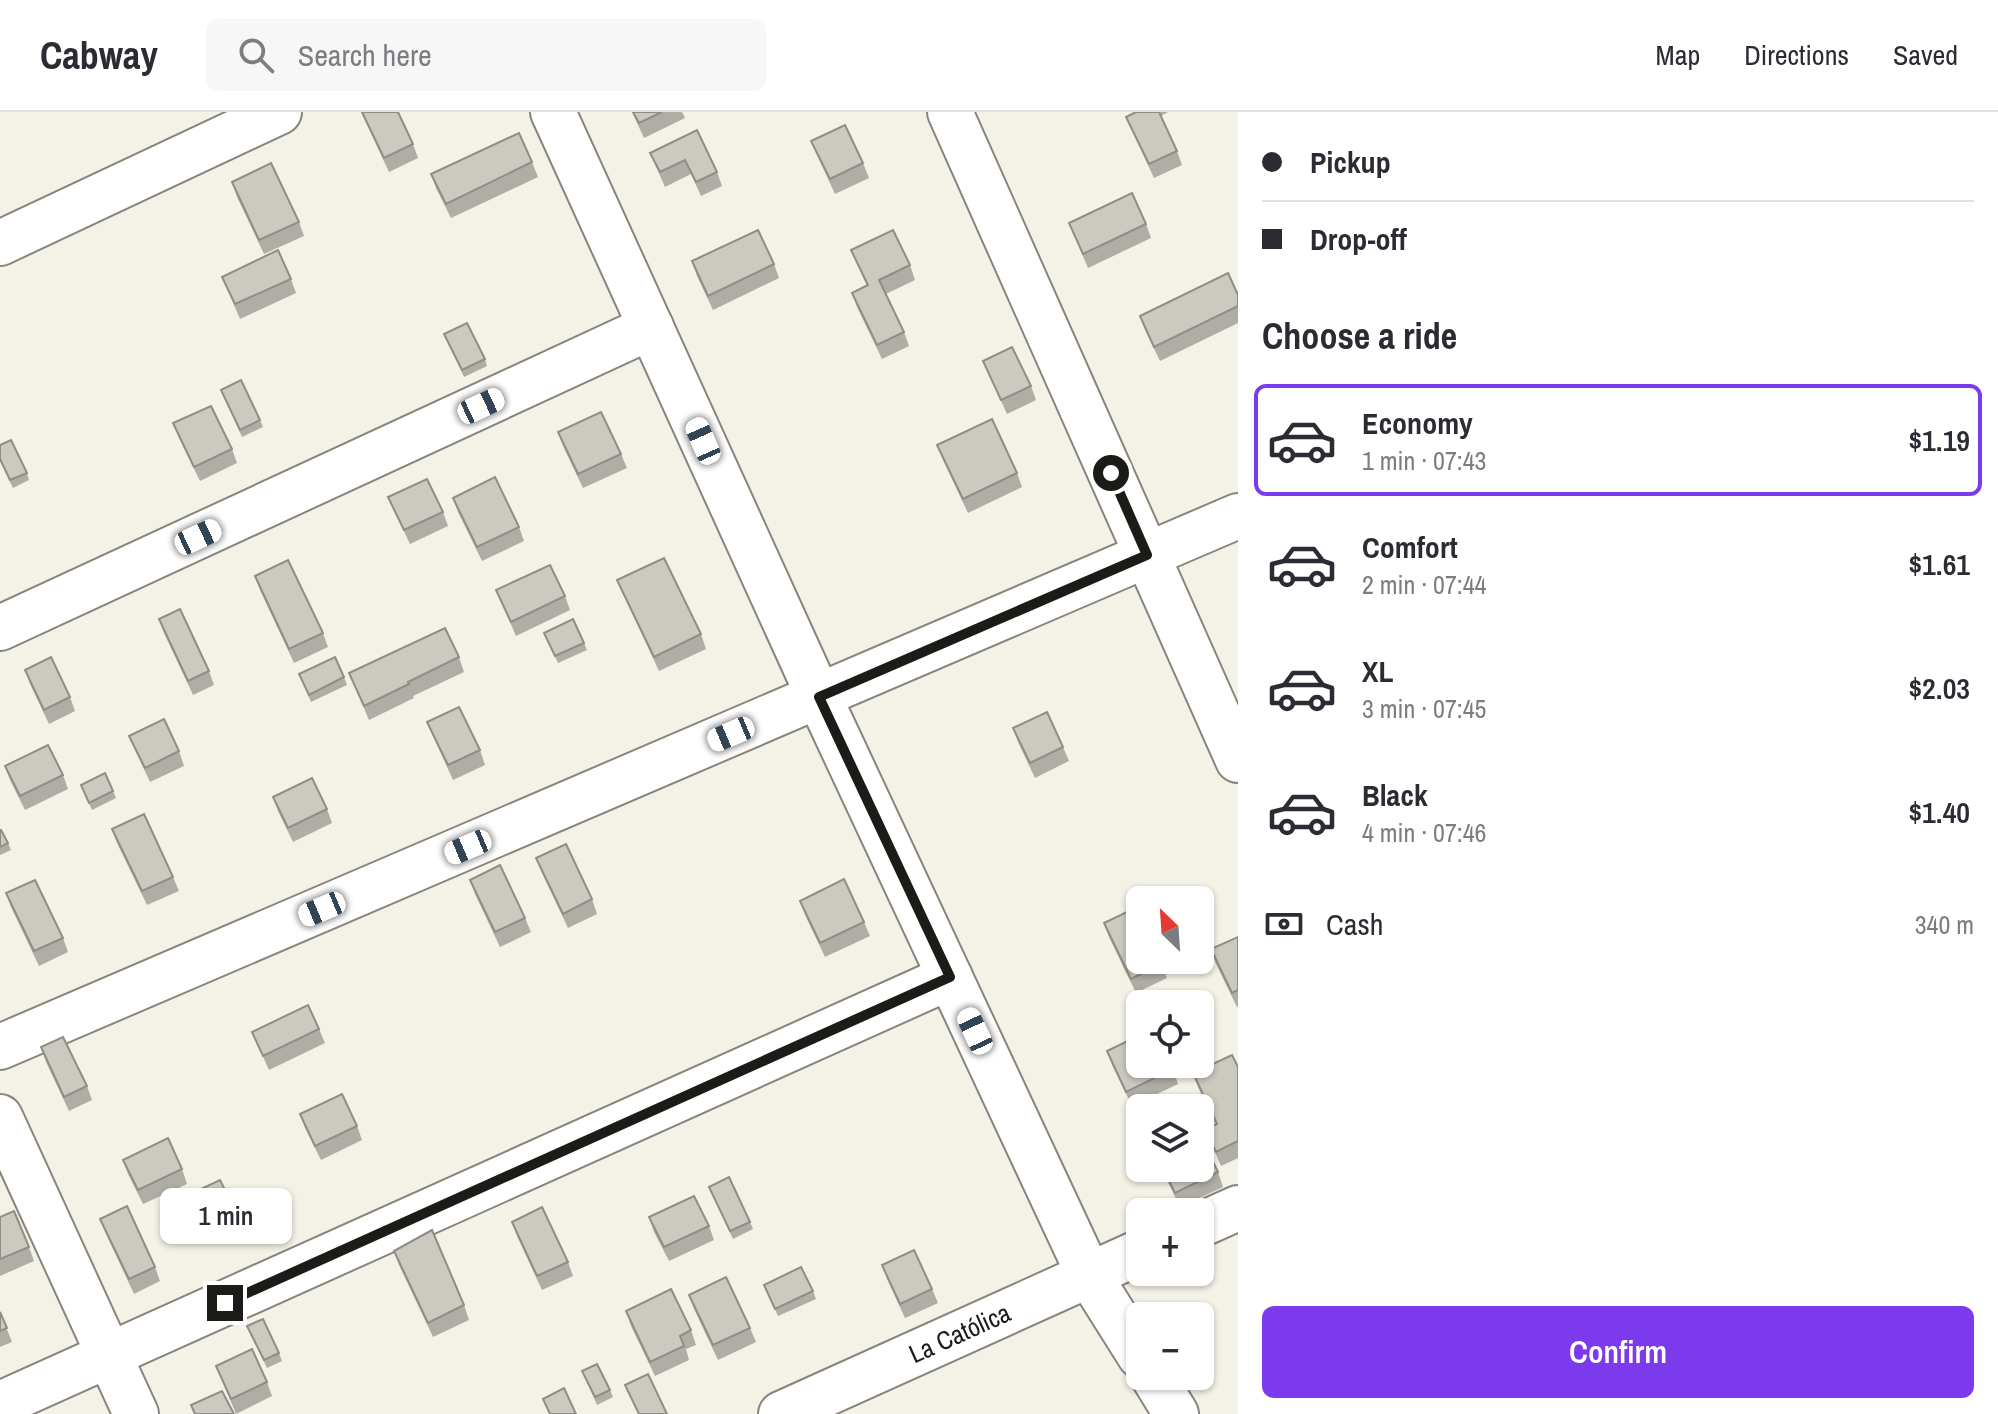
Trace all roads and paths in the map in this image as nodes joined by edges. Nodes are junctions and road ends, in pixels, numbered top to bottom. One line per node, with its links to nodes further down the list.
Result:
1 (279, 112): 4 (street)
2 (553, 112): 5 (street)
3 (950, 112): 7 (street)
4 (0, 243)
5 (651, 327): 8 (street); 9 (street)
6 (1238, 516): 7 (street)
7 (1147, 555): 9 (street); 10 (street)
8 (0, 628)
9 (819, 697): 11 (street); 12 (street)
10 (1238, 760)
11 (950, 977): 17 (street); 19 (street)
12 (0, 1047)
13 (0, 1117): 19 (street)
14 (1238, 1208): 15 (street)
15 (1214, 1219)
16 (1126, 1258): 17 (street, La Católica)
17 (1089, 1275): 18 (street); 23 (street, La Católica)
18 (1126, 1334)
19 (109, 1355): 21 (street); 22 (street)
20 (1161, 1390): 24 (street)
21 (0, 1404)
22 (136, 1414)
23 (781, 1414)
24 (1176, 1414)

